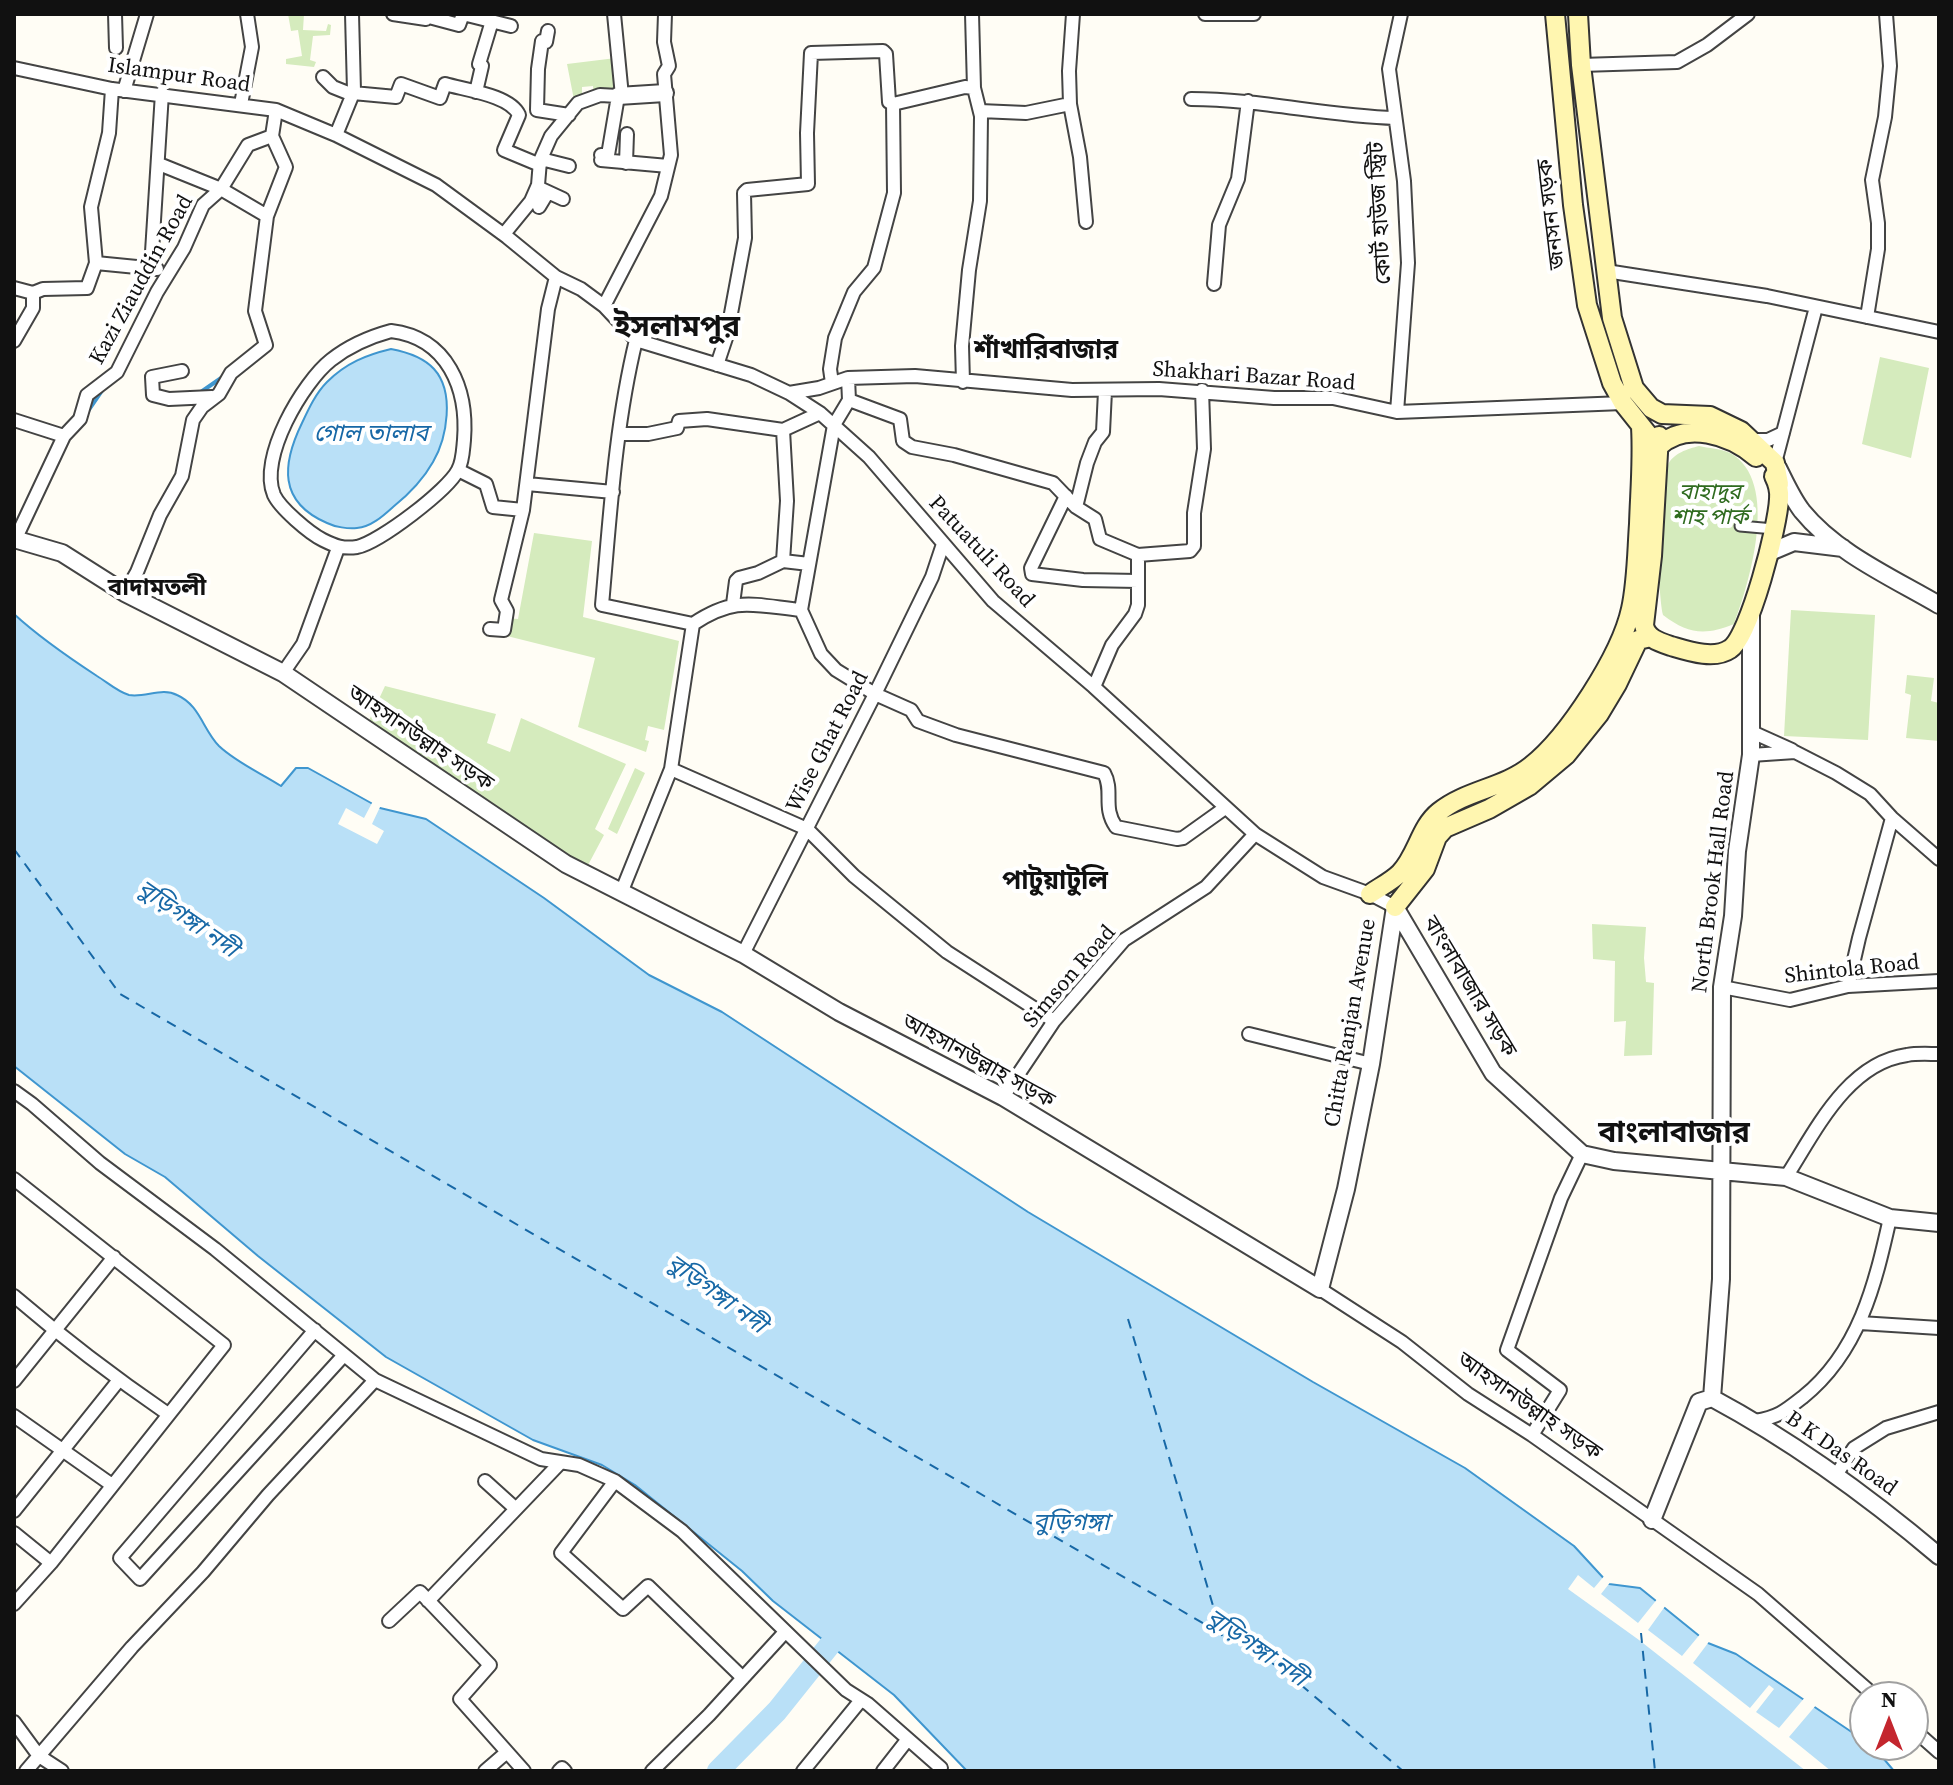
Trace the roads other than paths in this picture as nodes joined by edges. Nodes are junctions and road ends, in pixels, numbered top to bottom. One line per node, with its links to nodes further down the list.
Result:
1 (115, 14): 21 (street, Islampur Road)
2 (147, 14): 26 (street)
3 (247, 14): 34 (street)
4 (352, 14): 30 (street)
5 (393, 14): 15 (street)
6 (614, 14): 31 (street)
7 (665, 14): 29 (street)
8 (972, 14): 25 (street)
9 (1074, 14): 36 (street)
10 (1205, 14): 11 (street)
11 (1254, 14)
12 (1401, 14): 40 (street, কোর্ট হাউজ স্ট্রিট)
13 (1748, 14): 22 (street)
14 (1886, 14): 66 (street)
15 (430, 15): 16 (street)
16 (492, 21): 19 (street); 27 (street)
17 (1578, 22): 18 (main road); 22 (main road)
18 (1556, 23): 80 (main road, জনসন সড়ক)
19 (511, 26)
20 (548, 31): 39 (street)
21 (116, 48)
22 (1581, 65): 58 (main road)
23 (14, 68): 26 (street, Islampur Road)
24 (323, 77): 30 (street)
25 (974, 88): 35 (street); 38 (street)
26 (118, 90): 28 (street, Islampur Road); 56 (street)
27 (476, 92): 30 (street); 44 (street)
28 (162, 93): 34 (street, Islampur Road); 46 (street)
29 (665, 93): 31 (street); 48 (street)
30 (353, 94): 42 (street)
31 (620, 96): 39 (street); 45 (street)
32 (1191, 99): 33 (street)
33 (1248, 101): 40 (street); 61 (street)
34 (241, 104): 37 (street, Islampur Road)
35 (893, 104): 70 (street); 74 (street)
36 (1070, 104): 38 (street); 54 (street)
37 (276, 110): 42 (street, Islampur Road); 43 (street)
38 (980, 111): 73 (street)
39 (569, 115): 44 (street)
40 (1395, 118): 82 (street, কোর্ট হাউজ স্ট্রিট)
41 (627, 134): 45 (street)
42 (336, 135): 55 (street, Islampur Road)
43 (272, 136): 49 (street, Kazi Ziauddin Road); 53 (street)
44 (540, 162): 47 (street); 50 (street)
45 (626, 163): 48 (street)
46 (159, 164): 49 (street); 57 (street)
47 (569, 166)
48 (668, 166): 64 (street)
49 (221, 189): 53 (street); 59 (street, Kazi Ziauddin Road)
50 (542, 189): 51 (street); 52 (street); 55 (street)
51 (563, 199)
52 (539, 207)
53 (267, 216): 78 (street)
54 (1086, 222)
55 (504, 234): 60 (street, Islampur Road)
56 (96, 263): 57 (street); 63 (street)
57 (151, 268): 59 (street)
58 (1606, 271): 65 (street); 80 (main road)
59 (168, 272): 91 (street, Kazi Ziauddin Road)
60 (556, 277): 64 (street, Islampur Road); 96 (street)
61 (1214, 284)
62 (14, 288): 63 (street)
63 (33, 293): 69 (street)
64 (604, 306): 68 (street, Patuatuli Road)
65 (1816, 307): 66 (street); 89 (street)
66 (1867, 317): 67 (street)
67 (1939, 332)
68 (636, 340): 70 (street, Patuatuli Road); 90 (street)
69 (14, 341)
70 (717, 365): 77 (street, Patuatuli Road)
71 (182, 371): 78 (street)
72 (848, 378): 73 (street, Shakhari Bazar Road); 74 (street, Shakhari Bazar Road); 79 (street)
73 (963, 382): 76 (street, Shakhari Bazar Road)
74 (832, 383): 77 (street, Shakhari Bazar Road)
75 (1202, 390): 76 (street, Shakhari Bazar Road); 82 (street, Shakhari Bazar Road); 109 (street)
76 (1105, 391): 100 (street)
77 (789, 393): 83 (street, Patuatuli Road)
78 (212, 397): 113 (street)
79 (849, 400): 86 (street); 99 (street)
80 (1632, 401): 81 (street, Shakhari Bazar Road); 84 (main road); 87 (main road)
81 (1597, 406): 82 (street, Shakhari Bazar Road); 87 (street)
82 (1397, 412)
83 (820, 413): 86 (street, Patuatuli Road); 88 (street)
84 (1670, 414): 92 (main road); 93 (main road, Chitta Ranjan Avenue)
85 (14, 420): 91 (street)
86 (834, 425): 105 (street, Patuatuli Road); 111 (street)
87 (1641, 427): 93 (main road); 119 (main road, Chitta Ranjan Avenue)
88 (783, 430): 90 (street); 110 (street)
89 (1783, 433): 92 (street); 94 (street)
90 (620, 434): 98 (street)
91 (64, 436): 104 (street, Kazi Ziauddin Road)
92 (1753, 440): 94 (main road)
93 (1658, 447): 97 (main road); 119 (main road, Chitta Ranjan Avenue)
94 (1775, 463): 97 (main road); 107 (street)
95 (458, 470): 101 (street); 106 (street); 106 (street)
96 (527, 484): 98 (street); 101 (street)
97 (1779, 484): 103 (main road)
98 (613, 492): 118 (street)
99 (1066, 496): 100 (street); 112 (street)
100 (1076, 507): 109 (street)
101 (523, 510): 120 (street)
102 (1740, 526): 103 (street)
103 (1774, 529): 108 (main road)
104 (15, 539): 113 (street, আহসানউল্লাহ সড়ক)
105 (943, 544): 122 (street, Patuatuli Road); 123 (street, Wise Ghat Road)
106 (338, 548): 121 (street)
107 (1844, 548): 108 (street); 115 (street)
108 (1768, 553): 117 (main road)
109 (1138, 555): 112 (street)
110 (783, 561): 111 (street); 114 (street)
111 (809, 564): 116 (street)
112 (1138, 581): 122 (street)
113 (125, 593): 121 (street, আহসানউল্লাহ সড়ক)
114 (733, 604): 116 (street); 118 (street)
115 (1939, 605)
116 (801, 610): 123 (street)
117 (1751, 614): 119 (main road); 124 (street, North Brook Hall Road)
118 (693, 624): 127 (street)
119 (1641, 628): 134 (main road, Chitta Ranjan Avenue); 135 (main road, Chitta Ranjan Avenue)
120 (490, 629)
121 (283, 673): 133 (street, আহসানউল্লাহ সড়ক)
122 (1094, 687): 128 (street, Patuatuli Road)
123 (875, 694): 128 (street); 130 (street, Wise Ghat Road)
124 (1752, 732): 125 (street); 126 (street, North Brook Hall Road)
125 (1795, 752): 126 (street); 129 (street)
126 (1751, 755): 139 (street, North Brook Hall Road)
127 (671, 769): 130 (street); 133 (street)
128 (1225, 808): 131 (street, Patuatuli Road)
129 (1892, 818): 132 (street); 138 (street)
130 (807, 829): 136 (street, Wise Ghat Road); 140 (street)
131 (1255, 834): 134 (street, Patuatuli Road); 140 (street, Simson Road)
132 (1939, 859)
133 (621, 893): 136 (street, আহসানউল্লাহ সড়ক)
134 (1370, 894): 135 (street, Patuatuli Road)
135 (1395, 907): 143 (street, Chitta Ranjan Avenue); 146 (street, বাংলাবাজার সড়ক)
136 (743, 954): 145 (street, আহসানউল্লাহ সড়ক)
137 (1939, 981): 138 (street, Shintola Road)
138 (1848, 986): 139 (street, Shintola Road)
139 (1722, 987): 147 (street, North Brook Hall Road)
140 (1054, 1021): 145 (street, Simson Road)
141 (1249, 1034): 143 (street)
142 (1939, 1054): 148 (street)
143 (1371, 1064): 153 (street, Chitta Ranjan Avenue)
144 (14, 1091): 157 (street)
145 (1003, 1097): 153 (street, আহসানউল্লাহ সড়ক)
146 (1582, 1154): 147 (street); 168 (street)
147 (1722, 1171): 148 (street); 163 (street, North Brook Hall Road)
148 (1786, 1177): 150 (street)
149 (14, 1179): 152 (street)
150 (1890, 1218): 151 (street); 155 (street)
151 (1939, 1223)
152 (114, 1257): 158 (street); 165 (street)
153 (1320, 1289): 168 (street, আহসানউল্লাহ সড়ক)
154 (14, 1296): 158 (street)
155 (1860, 1323): 156 (street); 167 (street)
156 (1939, 1328)
157 (315, 1330): 159 (street); 159 (street)
158 (55, 1331): 160 (street); 162 (street)
159 (344, 1355): 161 (street)
160 (119, 1380): 165 (street); 169 (street)
161 (375, 1380): 170 (street); 191 (street)
162 (14, 1381)
163 (1712, 1398): 167 (street, B K Das Road); 177 (street)
164 (1939, 1412): 171 (street)
165 (168, 1414): 174 (street)
166 (14, 1416): 169 (street)
167 (1755, 1421): 171 (street, B K Das Road)
168 (1532, 1435): 177 (street, আহসানউল্লাহ সড়ক)
169 (63, 1450): 174 (street); 176 (street)
170 (561, 1462): 173 (street); 175 (street)
171 (1836, 1475): 179 (street, B K Das Road)
172 (485, 1481): 175 (street)
173 (615, 1481): 184 (street); 185 (street)
174 (112, 1485): 180 (street)
175 (516, 1509): 182 (street)
176 (14, 1511)
177 (1652, 1520): 186 (street, আহসানউল্লাহ সড়ক)
178 (14, 1533): 180 (street)
179 (1939, 1556)
180 (51, 1563): 181 (street)
181 (16, 1598)
182 (428, 1601): 183 (street); 190 (street)
183 (389, 1621)
184 (785, 1632): 185 (street); 187 (street)
185 (743, 1678): 197 (street)
186 (1858, 1681)
187 (861, 1700): 189 (street); 198 (street)
188 (14, 1722): 191 (street)
189 (908, 1739): 192 (street); 199 (street)
190 (507, 1752): 195 (street); 196 (street)
191 (39, 1756): 193 (street); 194 (street)
192 (941, 1768)
193 (26, 1771)
194 (62, 1771)
195 (485, 1771)
196 (524, 1771)
197 (652, 1771)
198 (803, 1771)
199 (883, 1771)

